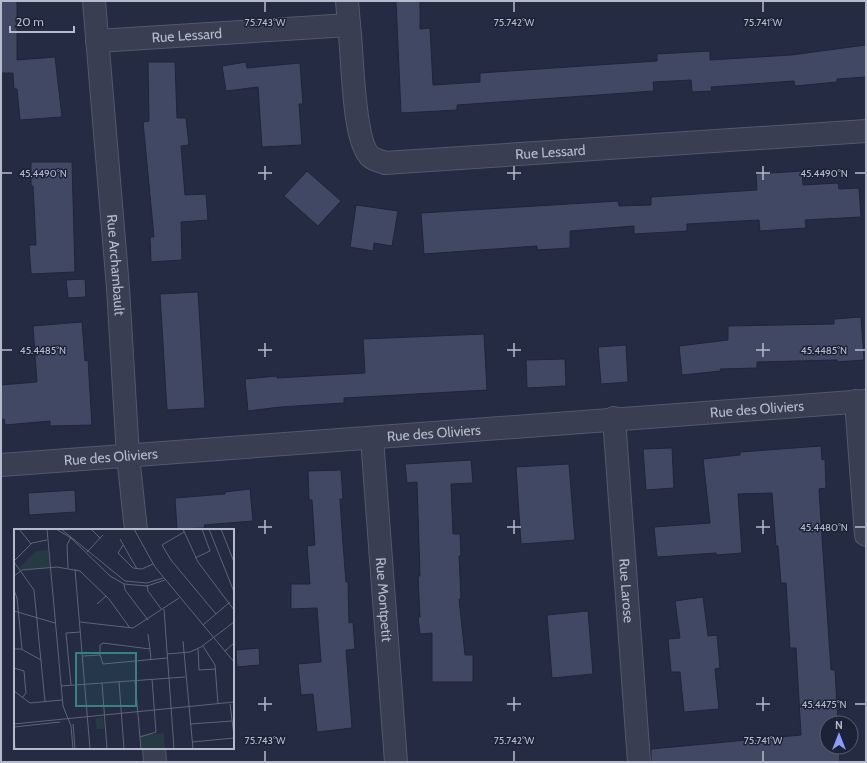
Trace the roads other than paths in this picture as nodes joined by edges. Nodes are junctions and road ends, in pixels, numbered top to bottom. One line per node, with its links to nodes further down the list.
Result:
1 (94, 1): 4 (street, Rue Archambault)
2 (347, 1): 3 (street, Rue Lessard)
3 (349, 25): 4 (street, Rue Lessard); 5 (street, Rue Lessard)
4 (97, 42): 9 (street, Rue Archambault)
5 (866, 131)
6 (861, 401): 7 (street, Rue des Oliviers); 12 (street)
7 (614, 418): 8 (street, Rue des Oliviers); 16 (street, Rue Larose)
8 (372, 438): 9 (street, Rue des Oliviers); 15 (street, Rue Montpetit)
9 (128, 456): 10 (street, Rue des Oliviers); 11 (street, Rue Archambault)
10 (1, 465)
11 (136, 529)
12 (866, 535)
13 (154, 749): 14 (street)
14 (155, 762)
15 (396, 762)
16 (639, 762)

